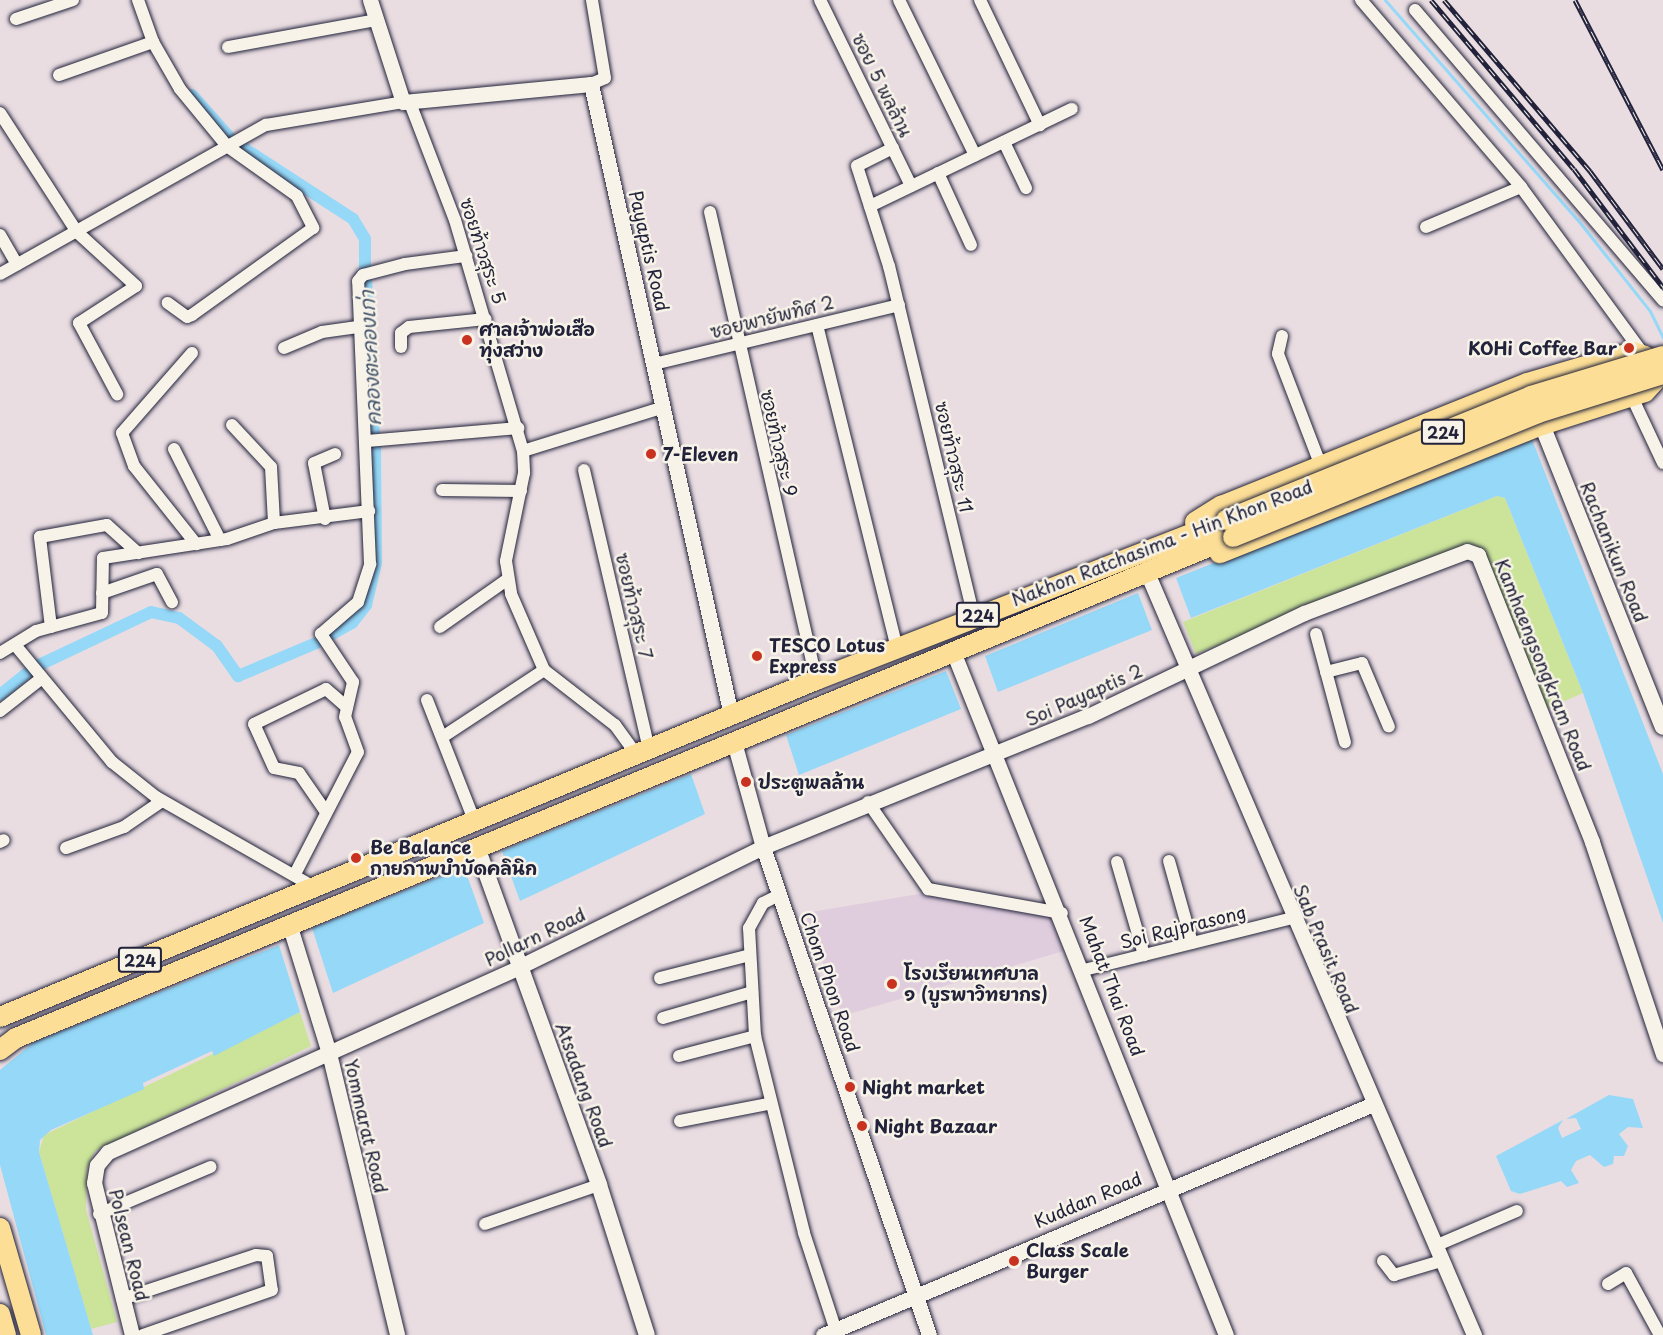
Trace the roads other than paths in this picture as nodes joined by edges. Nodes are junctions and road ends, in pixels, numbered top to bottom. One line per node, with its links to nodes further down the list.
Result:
1 (73, 0): 10 (street)
2 (138, 0): 12 (street)
3 (370, 0): 11 (street)
4 (592, 0): 15 (street)
5 (820, 0): 22 (street, ซอย 5 พลล้าน)
6 (899, 0): 23 (street)
7 (980, 0): 19 (street)
8 (1361, 0): 26 (street)
9 (1415, 10): 37 (street)
10 (16, 19)
11 (377, 20): 13 (street); 16 (street)
12 (153, 42): 14 (street); 21 (street)
13 (228, 47)
14 (59, 75)
15 (591, 84): 16 (street); 49 (street, Payaptis Road)
16 (407, 102): 21 (street); 34 (street, ซอยท้าวสุระ 5)
17 (1072, 109): 19 (street)
18 (0, 113): 31 (street)
19 (1040, 125): 20 (street)
20 (1004, 141): 23 (street); 27 (street)
21 (227, 146): 31 (street); 38 (street)
22 (893, 148): 25 (street, ซอย 5 พลล้าน); 28 (street, ซอยท้าวสุระ 11)
23 (975, 155): 24 (street)
24 (938, 173): 25 (street); 33 (street)
25 (911, 186): 28 (street)
26 (1521, 187): 30 (street); 48 (street)
27 (1026, 188)
28 (870, 206): 39 (street, ซอยท้าวสุระ 11)
29 (710, 212): 44 (street, ซอยท้าวสุระ 9)
30 (1426, 227)
31 (77, 232): 35 (street); 51 (street)
32 (0, 235): 35 (street)
33 (971, 245)
34 (466, 256): 40 (street, ซอยท้าวสุระ 5); 42 (street)
35 (17, 264): 36 (street)
36 (0, 274)
37 (1663, 300)
38 (168, 303)
39 (899, 305): 41 (street, ซอยพายัพทิศ 2); 78 (street, ซอยท้าวสุระ 11)
40 (486, 319): 45 (street); 56 (street, ซอยท้าวสุระ 5)
41 (817, 325): 44 (street, ซอยพายัพทิศ 2); 83 (street)
42 (358, 327): 46 (street); 57 (street)
43 (1282, 336): 62 (street)
44 (738, 344): 49 (street, ซอยพายัพทิศ 2); 90 (street, ซอยท้าวสุระ 9)
45 (401, 347)
46 (284, 348)
47 (192, 353): 71 (street)
48 (1654, 356): 52 (main road); 62 (main road); 69 (main road, Nakhon Ratchasima - Hin Khon Road / 224, bridge)
49 (654, 364): 53 (street, Payaptis Road)
50 (1663, 374): 69 (main road, bridge)
51 (117, 394)
52 (1632, 397): 55 (main road); 61 (street)
53 (664, 407): 59 (street); 94 (street, Payaptis Road)
54 (232, 425): 68 (street)
55 (1542, 425): 74 (main road); 96 (main road, Rachanikun Road)
56 (518, 428): 57 (street); 59 (street, ซอยท้าวสุระ 5)
57 (367, 441): 66 (street)
58 (174, 449): 70 (street)
59 (523, 451): 65 (street, ซอยท้าวสุระ 5)
60 (335, 454): 67 (street)
61 (1663, 463)
62 (1321, 466): 72 (main road)
63 (584, 471): 100 (street, ซอยท้าวสุระ 7)
64 (442, 490): 65 (street)
65 (521, 491): 75 (street, ซอยท้าวสุระ 5)
66 (369, 511): 67 (street); 92 (street)
67 (326, 519): 68 (street)
68 (274, 523): 70 (street)
69 (1230, 528): 72 (main road, Nakhon Ratchasima - Hin Khon Road / 224); 74 (main road)
70 (220, 540): 71 (street)
71 (196, 544): 73 (street)
72 (1154, 546): 78 (main road, Nakhon Ratchasima - Hin Khon Road / 224)
73 (138, 553): 76 (street); 79 (street)
74 (1156, 572): 85 (main road); 86 (street, Sab Prasit Road)
75 (508, 579): 80 (street); 87 (street, ซอยท้าวสุระ 5)
76 (102, 593): 77 (street); 79 (street)
77 (172, 602)
78 (974, 617): 83 (main road, Nakhon Ratchasima - Hin Khon Road / 224)
79 (51, 627): 82 (street)
80 (440, 627)
81 (1316, 634): 88 (street)
82 (16, 646): 84 (street); 89 (street)
83 (897, 648): 90 (main road, Nakhon Ratchasima - Hin Khon Road / 224)
84 (0, 653)
85 (954, 654): 98 (main road); 101 (street, Mahat Thai Road)
86 (1186, 669): 101 (street, Soi Payaptis 2); 116 (street, Sab Prasit Road); 130 (street, Kamhaengsongkram Road)
87 (544, 670): 97 (street); 100 (street)
88 (1326, 672): 95 (street); 99 (street)
89 (42, 678): 93 (street); 102 (street)
90 (816, 680): 94 (main road, Nakhon Ratchasima - Hin Khon Road / 224)
91 (427, 700): 97 (street)
92 (347, 707): 104 (street); 104 (street)
93 (0, 711)
94 (731, 715): 98 (main road); 100 (main road, Nakhon Ratchasima - Hin Khon Road / 224)
95 (1389, 726)
96 (1663, 727)
97 (444, 736): 105 (street)
98 (734, 742): 106 (street, Chom Phon Road); 108 (main road)
99 (1346, 742)
100 (643, 752): 105 (main road, Nakhon Ratchasima - Hin Khon Road / 224)
101 (995, 752): 103 (street, Pollarn Road); 115 (street, Mahat Thai Road)
102 (162, 801): 107 (street); 111 (street)
103 (868, 802): 106 (street, Pollarn Road); 115 (street)
104 (326, 812): 111 (street)
105 (473, 826): 108 (main road); 112 (main road, Nakhon Ratchasima - Hin Khon Road / 224)
106 (763, 847): 113 (street, Chom Phon Road); 121 (street, Pollarn Road)
107 (66, 848)
108 (478, 850): 117 (main road); 121 (main road, Atsadang Road)
109 (1169, 861): 118 (street)
110 (1117, 862): 120 (street)
111 (295, 874): 112 (street)
112 (318, 889): 114 (main road, Nakhon Ratchasima - Hin Khon Road / 224)
113 (779, 894): 119 (street); 148 (street, Chom Phon Road)
114 (282, 904): 117 (main road); 125 (main road, Nakhon Ratchasima - Hin Khon Road / 224)
115 (1062, 913): 122 (street, Mahat Thai Road)
116 (1292, 918): 118 (street, Soi Rajprasong); 133 (street, Sab Prasit Road)
117 (290, 927): 128 (main road); 129 (street, Yommarat Road)
118 (1192, 943): 120 (street, Soi Rajprasong)
119 (750, 955): 123 (street); 124 (street)
120 (1144, 955): 122 (street, Soi Rajprasong)
121 (521, 966): 129 (street, Pollarn Road); 137 (main road, Atsadang Road)
122 (1084, 970): 138 (street, Mahat Thai Road)
123 (660, 978)
124 (752, 992): 126 (street); 127 (street)
125 (0, 1017)
126 (663, 1018)
127 (755, 1036): 131 (street); 132 (street)
128 (0, 1050)
129 (329, 1053): 135 (street, Pollarn Road); 155 (street, Yommarat Road)
130 (1663, 1054)
131 (678, 1056)
132 (768, 1104): 134 (street); 151 (street)
133 (1371, 1105): 138 (street, Kuddan Road); 143 (street, Sab Prasit Road)
134 (680, 1121)
135 (97, 1165): 140 (street, Polsean Road)
136 (210, 1167): 140 (street)
137 (599, 1185): 141 (street); 156 (main road, Atsadang Road)
138 (1170, 1187): 148 (street, Kuddan Road); 158 (street, Mahat Thai Road)
139 (1517, 1211): 143 (street)
140 (99, 1214): 147 (street, Polsean Road)
141 (485, 1224)
142 (0, 1228): 150 (main road)
143 (1435, 1246): 145 (street, Sab Prasit Road)
144 (1383, 1261): 145 (street)
145 (1441, 1261): 159 (street, Sab Prasit Road)
146 (1608, 1284): 160 (street)
147 (122, 1299): 153 (street, Polsean Road); 154 (street)
148 (916, 1299): 151 (street, Kuddan Road); 157 (street, Chom Phon Road)
149 (0, 1314): 152 (main road)
150 (29, 1329)
151 (839, 1332)
152 (6, 1335)
153 (132, 1335)
154 (143, 1335)
155 (397, 1335)
156 (647, 1335)
157 (929, 1335)
158 (1226, 1335)
159 (1474, 1335)
160 (1660, 1335)

